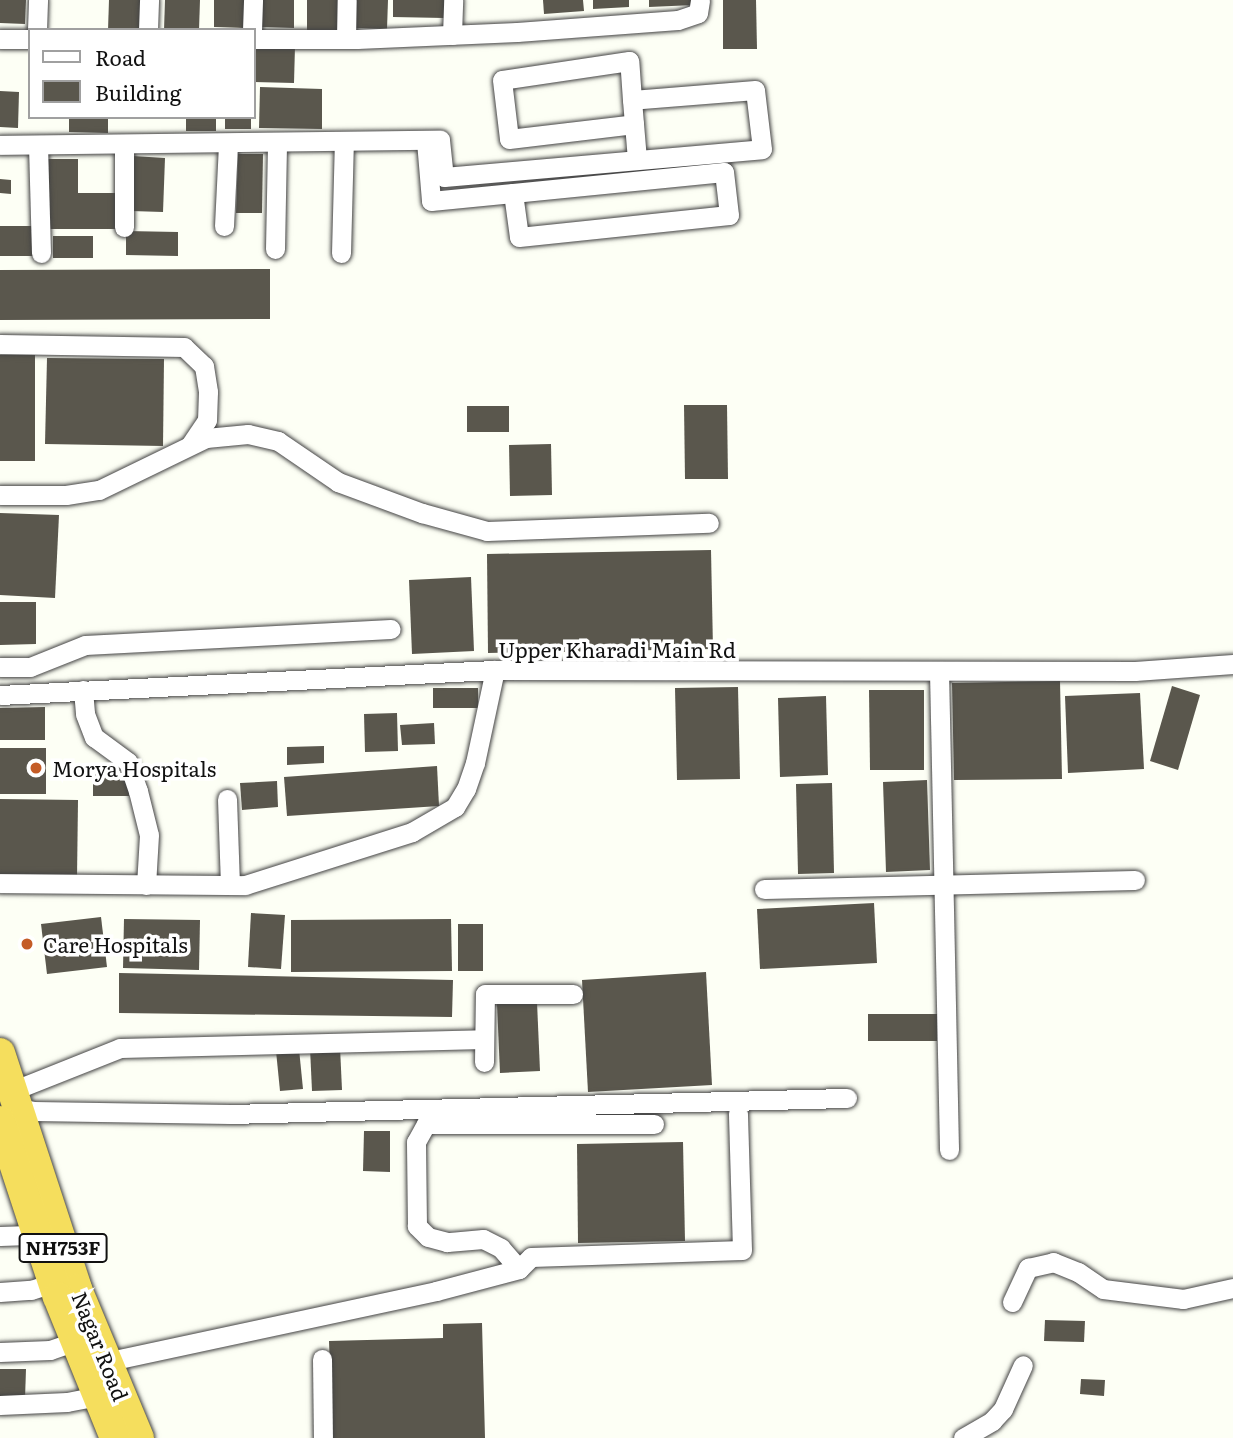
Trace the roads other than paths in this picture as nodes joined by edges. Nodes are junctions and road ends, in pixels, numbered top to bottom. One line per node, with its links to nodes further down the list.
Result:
1 (38, 0): 7 (street)
2 (149, 0): 8 (street)
3 (253, 0): 9 (street)
4 (346, 0): 14 (street)
5 (453, 0): 10 (street)
6 (700, 0): 10 (street)
7 (37, 28)
8 (148, 28)
9 (252, 28)
10 (452, 35): 14 (street)
11 (0, 39): 12 (street)
12 (28, 39)
13 (256, 39): 14 (street)
14 (346, 39)
15 (632, 100): 16 (street); 16 (street); 24 (street)
16 (634, 124): 24 (street)
17 (426, 141): 18 (street); 24 (street); 25 (street)
18 (344, 142): 20 (street); 30 (street)
19 (228, 143): 20 (street); 21 (street); 26 (street)
20 (277, 143): 28 (street)
21 (124, 144): 23 (street); 27 (street)
22 (0, 145): 23 (street)
23 (38, 145): 29 (street)
24 (637, 159)
25 (513, 193): 25 (street)
26 (224, 226)
27 (124, 227)
28 (275, 249)
29 (41, 253)
30 (341, 253)
31 (0, 344): 32 (street)
32 (191, 444): 33 (street); 34 (street)
33 (0, 495)
34 (709, 523)
35 (391, 629): 37 (street)
36 (1233, 664): 39 (street, Upper Kharadi Main Rd)
37 (0, 667)
38 (495, 670): 39 (street, Upper Kharadi Main Rd); 40 (street, Upper Kharadi Main Rd); 47 (street)
39 (939, 671): 45 (street)
40 (83, 690): 41 (street, Upper Kharadi Main Rd); 46 (street)
41 (0, 695)
42 (227, 799): 47 (street)
43 (1135, 880): 45 (street)
44 (0, 883): 46 (street)
45 (943, 883): 48 (street); 57 (street)
46 (146, 885): 47 (street)
47 (230, 885)
48 (764, 889)
49 (573, 994): 50 (street)
50 (484, 1039): 52 (street); 54 (street)
51 (0, 1053): 54 (highway, Nagar Road / NH753F)
52 (484, 1062)
53 (848, 1098): 54 (street)
54 (10, 1107): 58 (highway, Nagar Road / NH753F); 69 (highway, Nagar Road / NH753F)
55 (738, 1113): 61 (street)
56 (654, 1124): 61 (street)
57 (949, 1150)
58 (8, 1170): 59 (highway, Nagar Road / NH753F)
59 (37, 1235): 60 (street); 62 (highway, Nagar Road / NH753F)
60 (0, 1236)
61 (519, 1269): 69 (street)
62 (53, 1283): 64 (street); 66 (highway, Nagar Road / NH753F)
63 (1233, 1288): 65 (street)
64 (0, 1292)
65 (1012, 1302)
66 (76, 1341): 67 (street); 71 (highway, Nagar Road / NH753F)
67 (0, 1352)
68 (322, 1359): 74 (street)
69 (106, 1362): 73 (highway, Nagar Road / NH753F)
70 (1023, 1365): 75 (street)
71 (98, 1396): 72 (street); 73 (highway, Nagar Road / NH753F)
72 (0, 1405)
73 (125, 1432)
74 (323, 1438)
75 (963, 1438)

